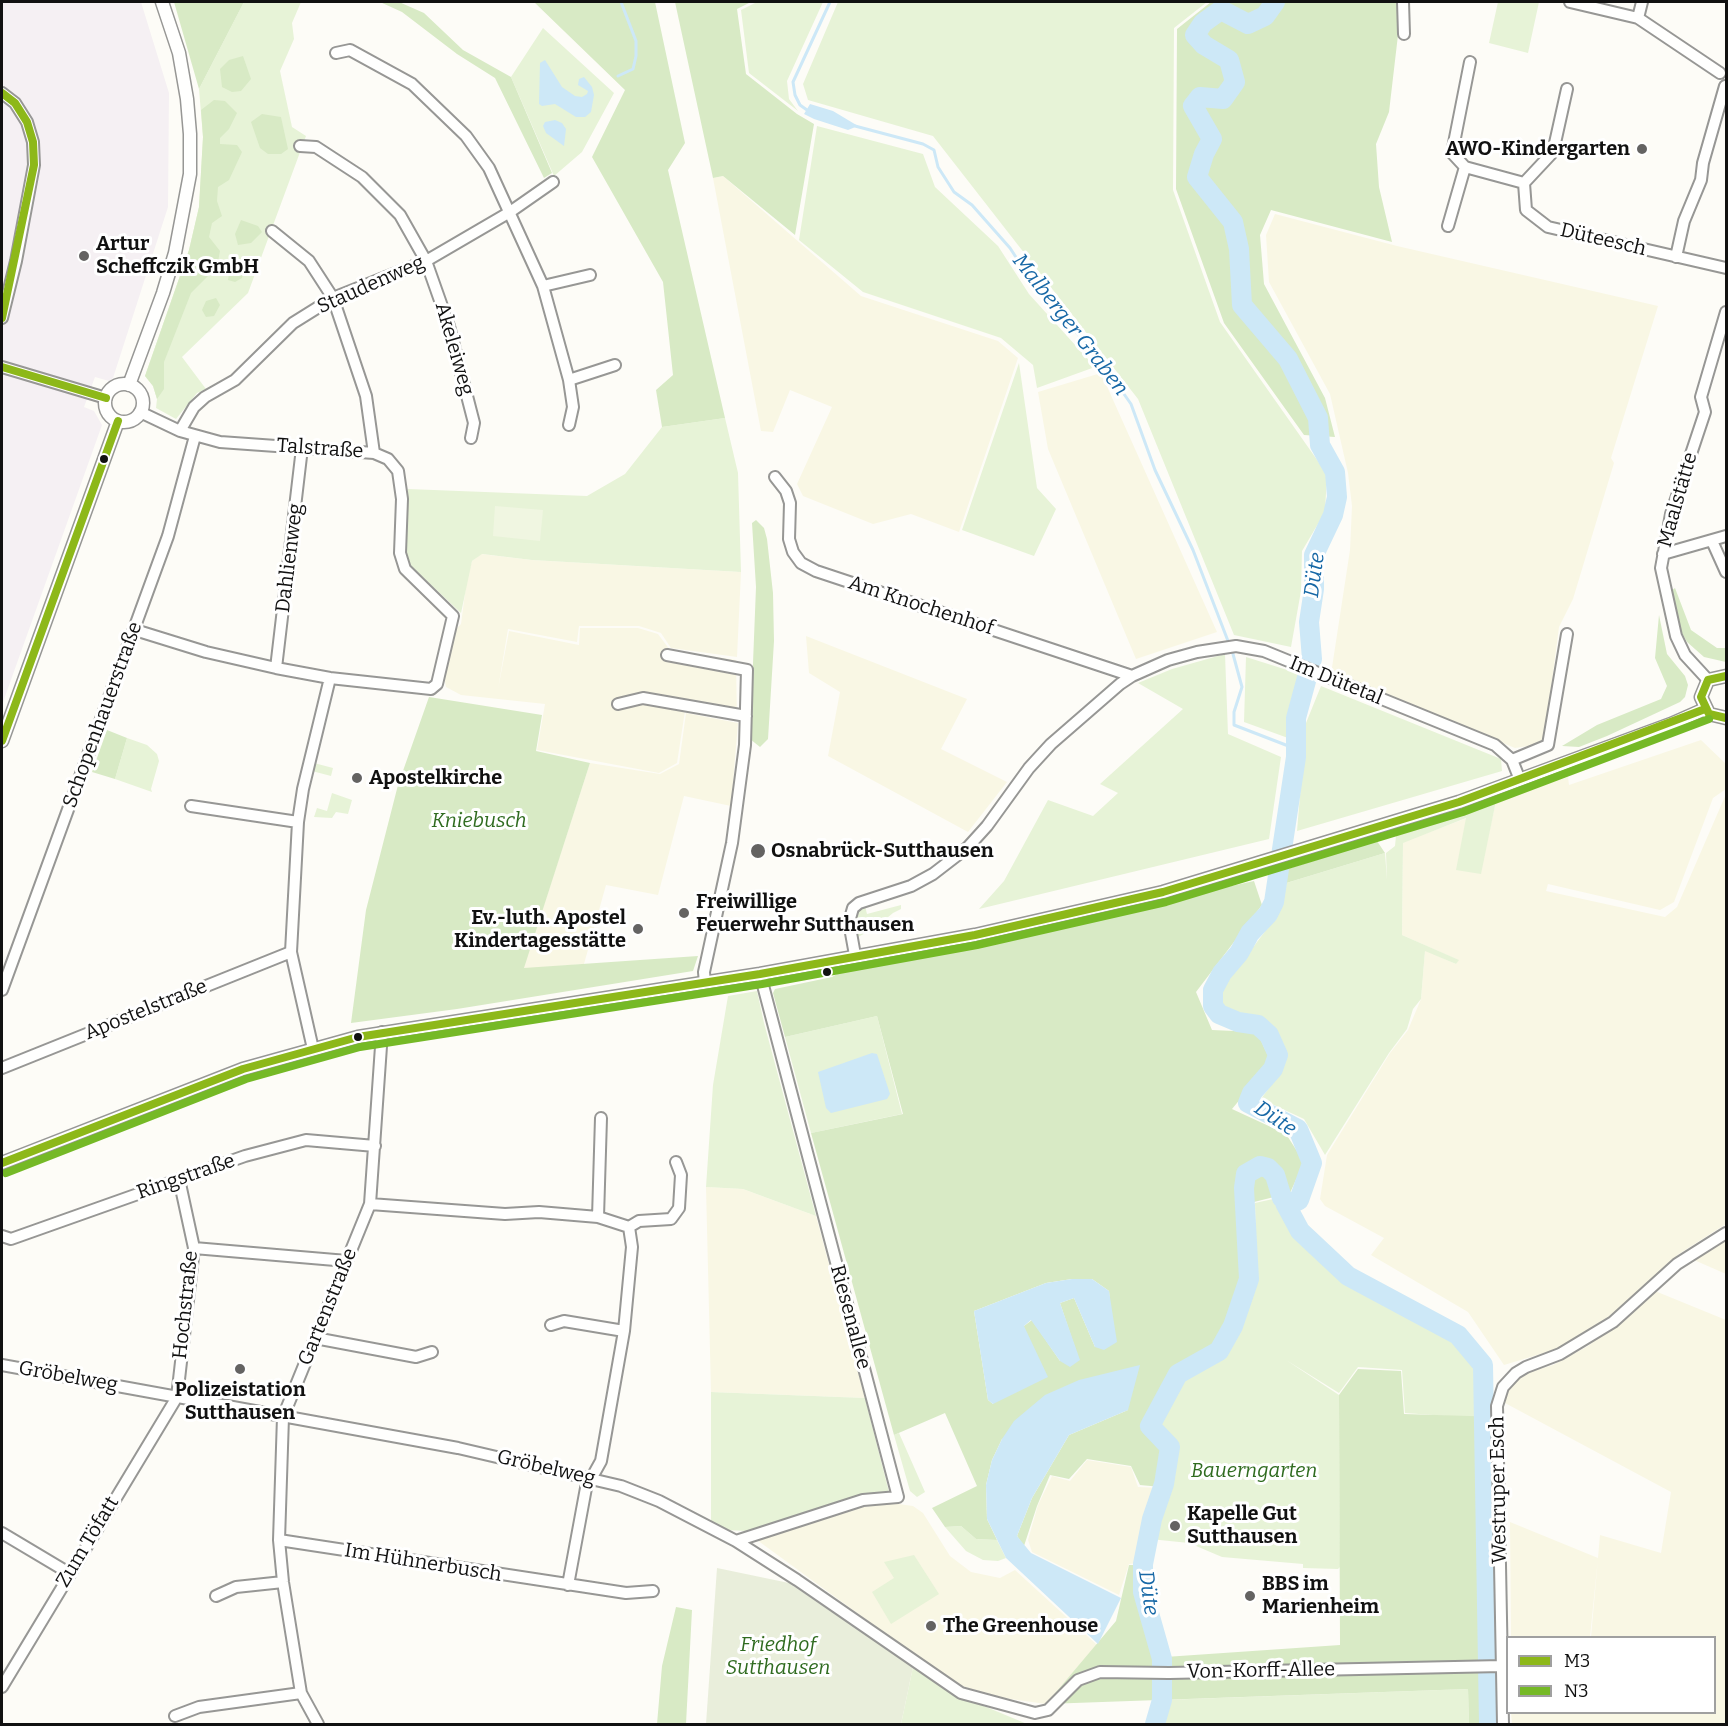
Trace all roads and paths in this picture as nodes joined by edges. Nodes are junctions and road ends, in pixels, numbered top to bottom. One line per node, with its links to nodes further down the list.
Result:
1 (162, 2): 31 (street)
2 (1403, 2): 6 (street)
3 (1570, 2): 5 (street)
4 (1642, 2): 5 (street)
5 (1638, 18): 9 (street)
6 (1404, 34)
7 (336, 53): 17 (street)
8 (1470, 62): 14 (street)
9 (1723, 71): 10 (street)
10 (1726, 87): 20 (street)
11 (1567, 89): 16 (street)
12 (2, 93): 27 (street)
13 (300, 146): 21 (street, Akeleiweg)
14 (1465, 167): 16 (street); 18 (street)
15 (553, 182): 17 (street, Staudenweg)
16 (1524, 183): 20 (street, Düteesch)
17 (510, 213): 21 (street, Staudenweg); 24 (street)
18 (1448, 226)
19 (272, 231): 25 (street)
20 (1676, 257): 22 (street)
21 (426, 261): 25 (street, Staudenweg); 38 (street, Akeleiweg)
22 (1726, 268)
23 (590, 275): 24 (street)
24 (543, 286): 30 (street)
25 (333, 298): 36 (street, Staudenweg); 40 (street)
26 (1726, 312): 44 (street, Maalstätte)
27 (2, 318)
28 (615, 365): 30 (street)
29 (2, 367): 32 (street)
30 (569, 380): 35 (street)
31 (129, 385): 32 (street); 33 (street)
32 (106, 398): 34 (street)
33 (140, 412): 34 (street); 36 (street, Talstraße)
34 (118, 421): 58 (street)
35 (569, 425)
36 (180, 431): 37 (street, Talstraße)
37 (195, 436): 39 (street, Talstraße); 46 (street, Schopenhauerstraße)
38 (471, 438)
39 (302, 448): 40 (street, Talstraße); 49 (street, Dahlienweg)
40 (374, 453): 52 (street, Talstraße)
41 (775, 477): 50 (street, Am Knochenhof)
42 (1726, 536): 43 (street)
43 (1712, 542): 44 (street); 45 (street)
44 (1663, 554): 53 (street, Maalstätte)
45 (1726, 572)
46 (135, 630): 49 (street); 67 (street, Schopenhauerstraße)
47 (1567, 634): 59 (street)
48 (667, 655): 56 (street)
49 (276, 668): 52 (street)
50 (1132, 676): 59 (street, Im Dütetal); 64 (street, Im Dütetal)
51 (1726, 676): 53 (street)
52 (330, 678): 62 (street)
53 (1708, 680): 55 (street)
54 (618, 704): 56 (street)
55 (1705, 709): 57 (street); 60 (street)
56 (746, 716): 66 (street)
57 (1726, 718)
58 (2, 741)
59 (1512, 760): 60 (street)
60 (1520, 780): 64 (street)
61 (191, 806): 62 (street)
62 (298, 822): 63 (street)
63 (291, 952): 69 (street); 70 (street, Apostelstraße)
64 (855, 955): 65 (street)
65 (760, 974): 66 (street); 93 (street, Riesenallee)
66 (705, 983): 68 (street)
67 (2, 990)
68 (382, 1032): 69 (street); 72 (street, Gartenstraße)
69 (313, 1049): 74 (street)
70 (2, 1068)
71 (601, 1118): 77 (street)
72 (375, 1146): 75 (street, Ringstraße); 76 (street, Gartenstraße)
73 (676, 1162): 78 (street)
74 (2, 1163)
75 (179, 1179): 80 (street, Ringstraße); 81 (street, Hochstraße)
76 (370, 1204): 77 (street); 82 (street, Gartenstraße)
77 (598, 1217): 78 (street)
78 (629, 1227): 84 (street)
79 (1726, 1233): 99 (street, Westruper Esch)
80 (2, 1236)
81 (194, 1248): 82 (street); 88 (street, Hochstraße)
82 (347, 1261): 85 (street, Gartenstraße)
83 (551, 1325): 84 (street)
84 (624, 1331): 90 (street)
85 (315, 1338): 86 (street); 89 (street, Gartenstraße)
86 (432, 1352)
87 (2, 1365): 88 (street, Gröbelweg)
88 (177, 1397): 89 (street, Gröbelweg); 94 (street, Zum Töfatt)
89 (283, 1417): 90 (street, Gröbelweg); 92 (street, Gartenstraße)
90 (592, 1478): 93 (street, Gröbelweg); 96 (street)
91 (2, 1533): 94 (street)
92 (279, 1540): 95 (street, Gartenstraße); 96 (street, Im Hühnerbusch)
93 (736, 1541): 103 (street, Gröbelweg)
94 (69, 1573): 100 (street, Zum Töfatt)
95 (283, 1582): 98 (street); 101 (street, Gartenstraße)
96 (568, 1585): 97 (street, Im Hühnerbusch)
97 (653, 1591)
98 (216, 1596)
99 (1498, 1666): 103 (street, Von-Korff-Allee); 105 (street, Westruper Esch)
100 (2, 1687)
101 (301, 1693): 102 (street); 104 (street, Gartenstraße)
102 (175, 1716)
103 (1034, 1719)
104 (318, 1725)
105 (1503, 1725)

